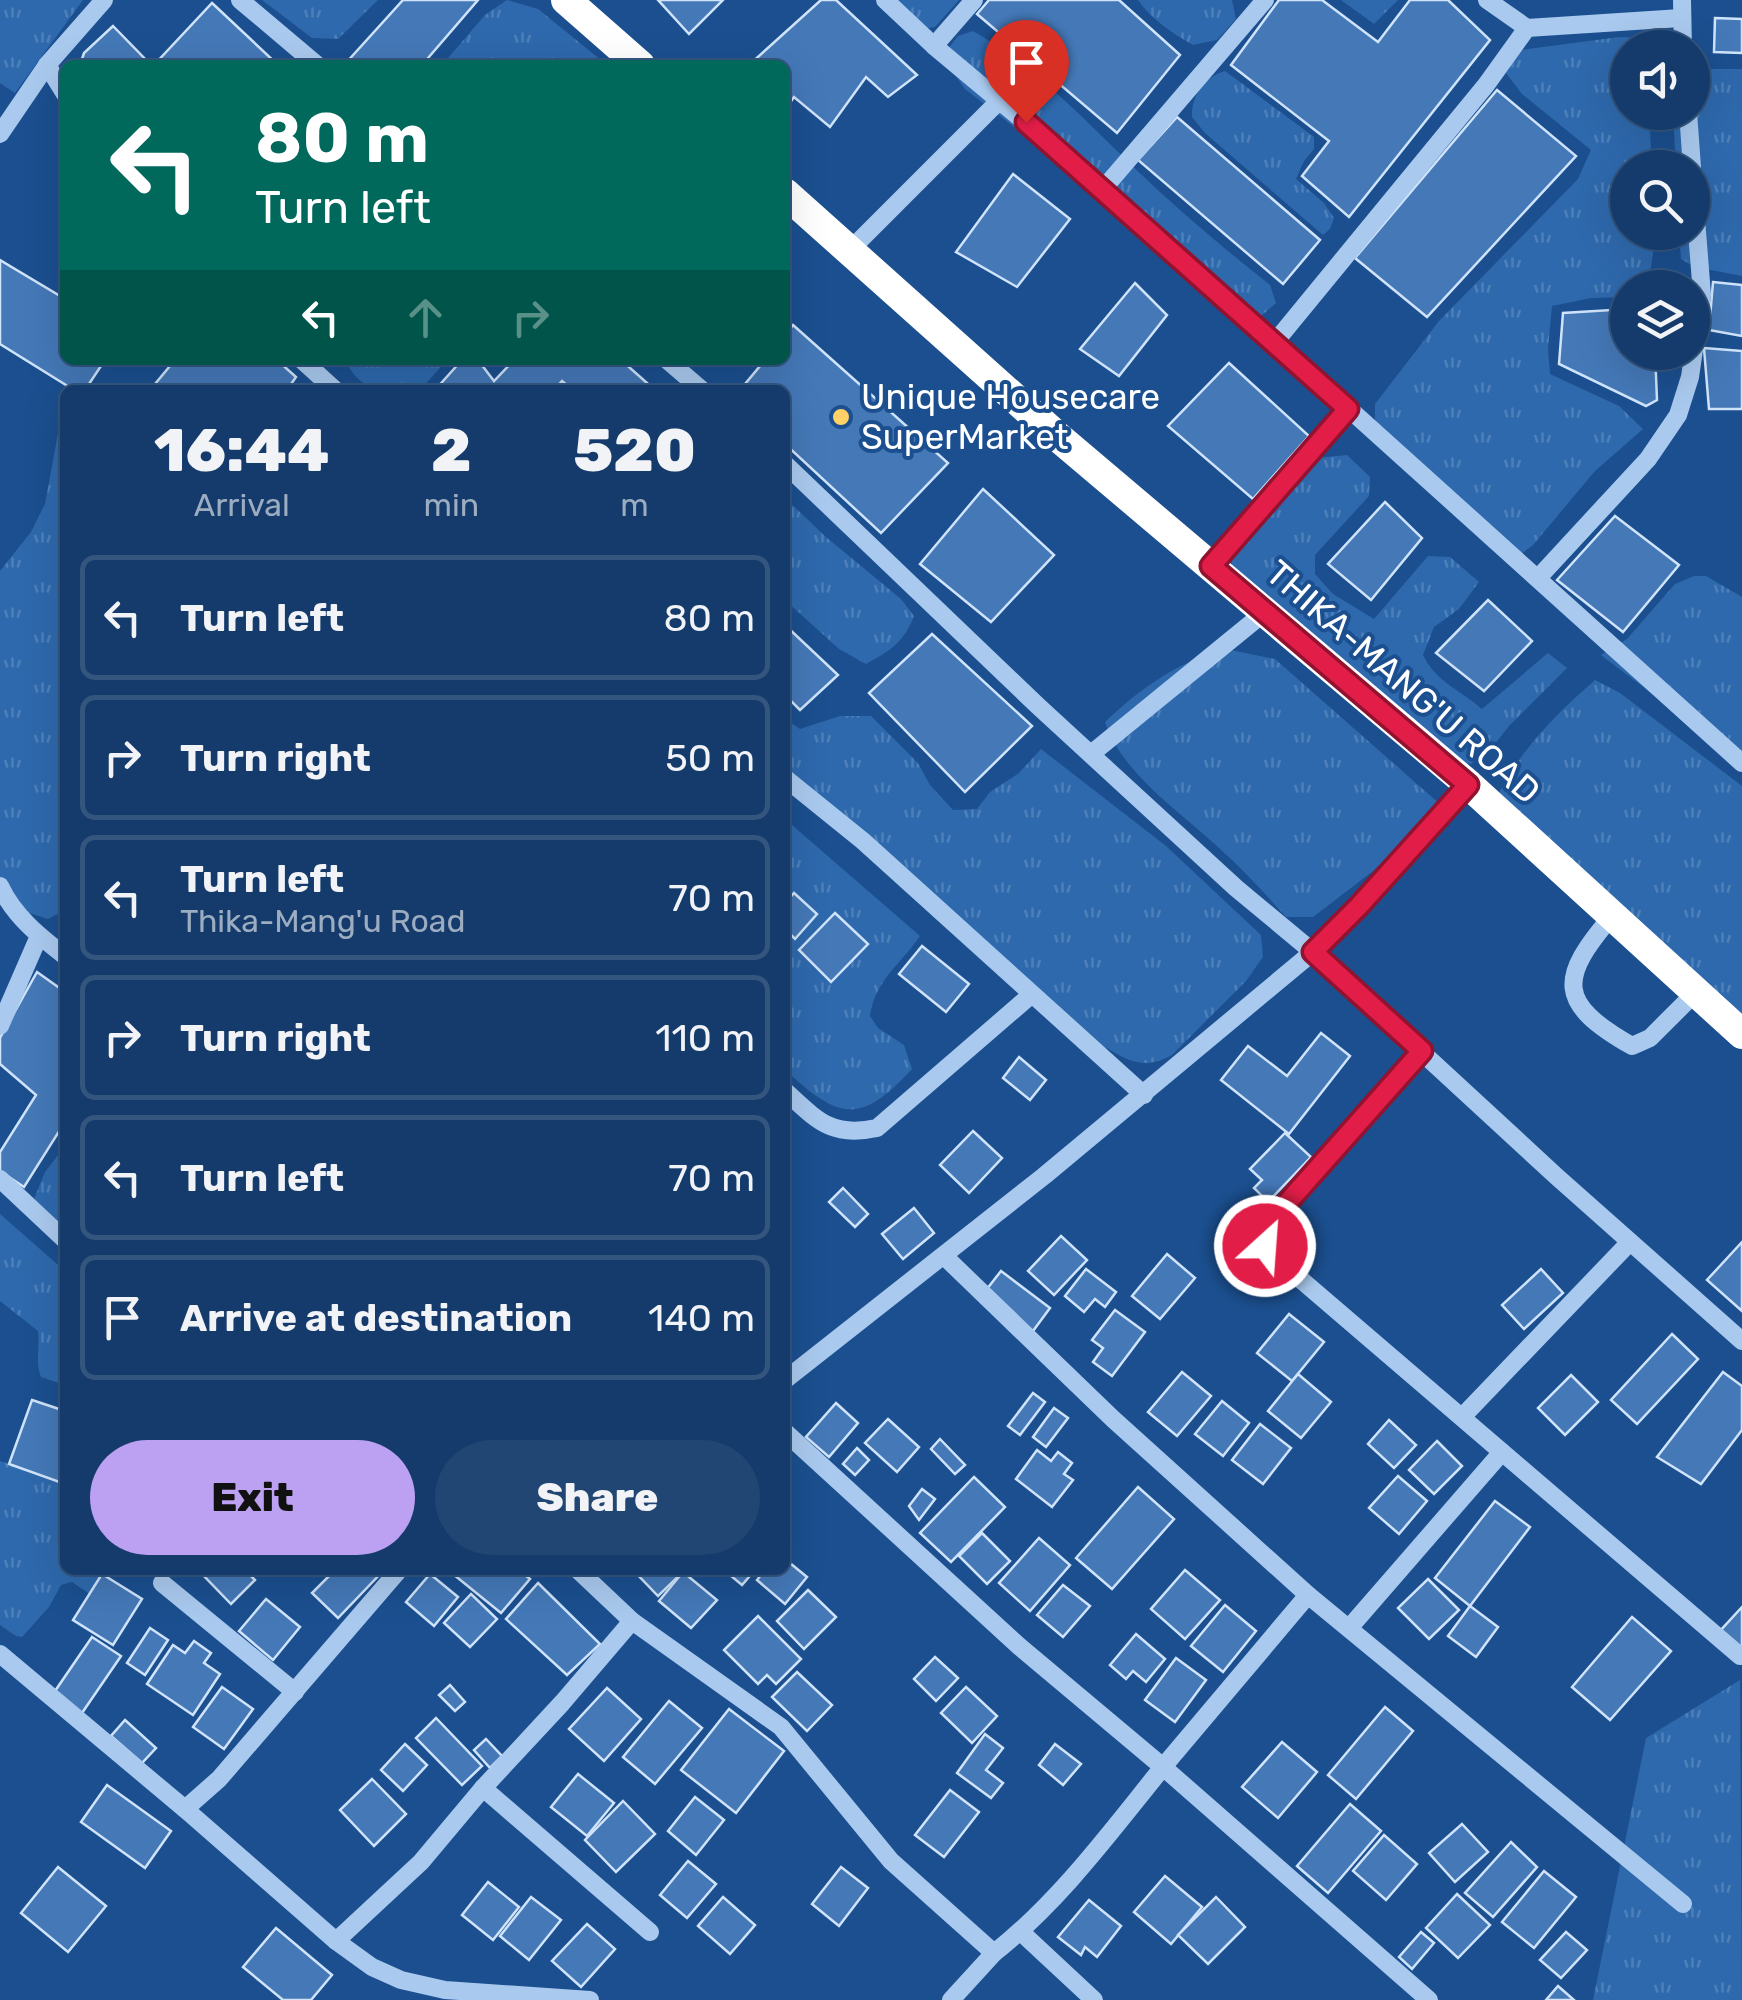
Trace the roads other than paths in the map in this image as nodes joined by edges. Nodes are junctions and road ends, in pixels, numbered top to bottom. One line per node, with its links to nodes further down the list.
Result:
1 (104, 0): 13 (street)
2 (240, 0): 11 (street)
3 (566, 0): 12 (highway)
4 (884, 0): 10 (street)
5 (974, 0): 10 (street)
6 (1265, 0): 17 (street)
7 (1487, 0): 9 (street)
8 (1681, 9): 9 (street)
9 (1527, 28): 21 (street)
10 (934, 46): 15 (street)
11 (311, 60)
12 (634, 60)
13 (46, 65): 14 (street); 16 (street)
14 (60, 86)
15 (1000, 100): 17 (street); 19 (street)
16 (0, 134)
17 (1104, 188): 21 (street)
18 (790, 197): 19 (highway, THIKA-MANG'U ROAD)
19 (850, 250): 28 (highway, THIKA-MANG'U ROAD)
20 (1698, 250): 29 (street)
21 (1275, 342): 26 (street)
22 (308, 365): 24 (street)
23 (673, 365): 25 (street)
24 (330, 385)
25 (696, 385)
26 (1348, 409): 28 (street); 29 (street)
27 (790, 469): 31 (street)
28 (1211, 566): 30 (highway, THIKA-MANG'U ROAD)
29 (1538, 578): 32 (street)
30 (1265, 612): 31 (street); 34 (highway, THIKA-MANG'U ROAD)
31 (1091, 754): 39 (street)
32 (1742, 763)
33 (790, 782): 41 (street)
34 (1468, 785): 36 (highway, THIKA-MANG'U ROAD); 39 (street)
35 (0, 886): 37 (street)
36 (1612, 916): 40 (highway, THIKA-MANG'U ROAD); 40 (street)
37 (39, 936): 38 (street); 42 (street)
38 (60, 952)
39 (1313, 952): 44 (street); 45 (street)
40 (1696, 992): 43 (highway, THIKA-MANG'U ROAD)
41 (1031, 995): 45 (street); 46 (street)
42 (0, 1026)
43 (1742, 1034)
44 (1422, 1051): 49 (street); 53 (street)
45 (1144, 1094): 50 (street)
46 (790, 1095)
47 (0, 1180): 48 (street)
48 (60, 1235)
49 (1630, 1242): 51 (street); 53 (street)
50 (944, 1256): 52 (street); 59 (street)
51 (1742, 1340)
52 (790, 1376)
53 (1462, 1416): 55 (street)
54 (790, 1437): 65 (street)
55 (1502, 1452): 61 (street); 63 (street)
56 (395, 1575): 64 (street)
57 (583, 1575): 60 (street)
58 (162, 1583): 64 (street)
59 (1308, 1595): 61 (street); 65 (street)
60 (632, 1621): 66 (street); 72 (street)
61 (1350, 1627): 68 (street)
62 (0, 1654): 67 (street)
63 (1740, 1656)
64 (294, 1692): 67 (street)
65 (1163, 1766): 70 (street); 77 (street)
66 (483, 1788): 69 (street); 71 (street)
67 (185, 1809): 71 (street)
68 (1683, 1904)
69 (650, 1932)
70 (1021, 1932): 72 (street); 76 (street)
71 (336, 1941): 73 (street)
72 (994, 1952): 75 (street)
73 (440, 1995): 74 (street)
74 (590, 2000)
75 (951, 2000)
76 (1094, 2000)
77 (1430, 2000)

